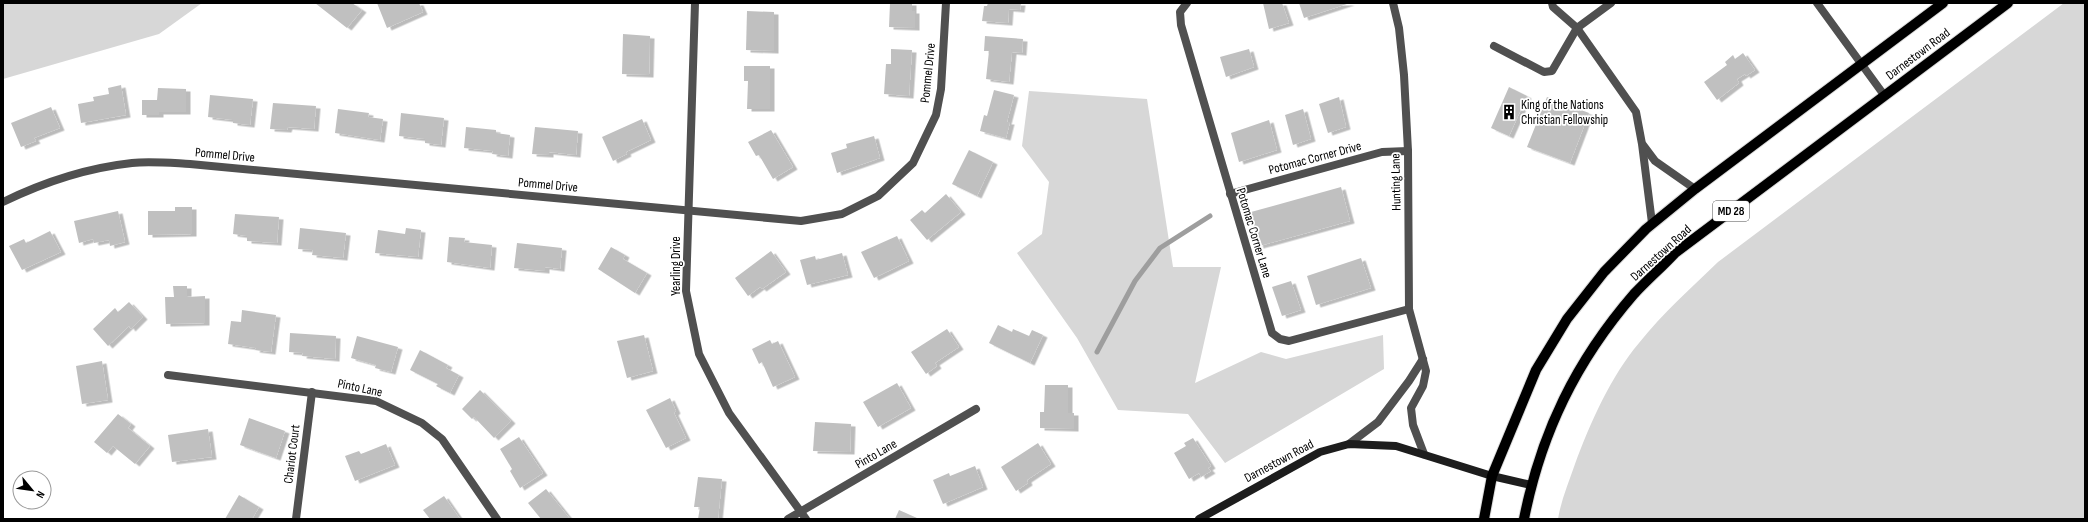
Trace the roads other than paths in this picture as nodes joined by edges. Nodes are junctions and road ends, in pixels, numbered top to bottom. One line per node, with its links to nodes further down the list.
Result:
1 (695, 3): 19 (street, Yearling Drive)
2 (946, 3): 19 (street, Pommel Drive)
3 (1187, 3): 17 (street, Potomac Corner Lane)
4 (1393, 3): 15 (street, Hunting Lane)
5 (1552, 3): 10 (street)
6 (1611, 3): 10 (street)
7 (1817, 3): 12 (street)
8 (1943, 3): 12 (main road, Darnestown Road)
9 (2008, 3): 13 (main road, Darnestown Road / MD 28)
10 (1577, 28): 11 (street); 14 (street)
11 (1494, 46)
12 (1863, 64): 13 (street); 16 (main road, Darnestown Road)
13 (1884, 94): 29 (main road, Darnestown Road / MD 28)
14 (1642, 144): 16 (street); 20 (street)
15 (1408, 151): 17 (street, Potomac Corner Drive); 21 (street, Hunting Lane)
16 (1695, 189): 20 (main road, Darnestown Road)
17 (1230, 194): 21 (street, Potomac Corner Lane)
18 (3, 202): 19 (street, Pommel Drive)
19 (688, 210): 30 (street, Yearling Drive)
20 (1652, 224): 28 (main road, Darnestown Road)
21 (1409, 309): 22 (street, Hunting Lane)
22 (1423, 359): 26 (street); 27 (street, Hunting Lane)
23 (168, 375): 24 (street, Pinto Lane)
24 (312, 392): 31 (street, Chariot Court); 32 (street, Pinto Lane)
25 (976, 409): 30 (street, Pinto Lane)
26 (1348, 444): 27 (main road, Darnestown Road); 35 (main road, Darnestown Road)
27 (1424, 454): 28 (main road, Darnestown Road)
28 (1492, 476): 29 (main road, Darnestown Road); 36 (main road)
29 (1531, 485): 37 (main road, MD 28)
30 (801, 512): 33 (street, Pinto Lane); 34 (street, Yearling Drive)
31 (296, 519)
32 (497, 519)
33 (788, 519)
34 (806, 519)
35 (1200, 519)
36 (1484, 519)
37 (1524, 519)

